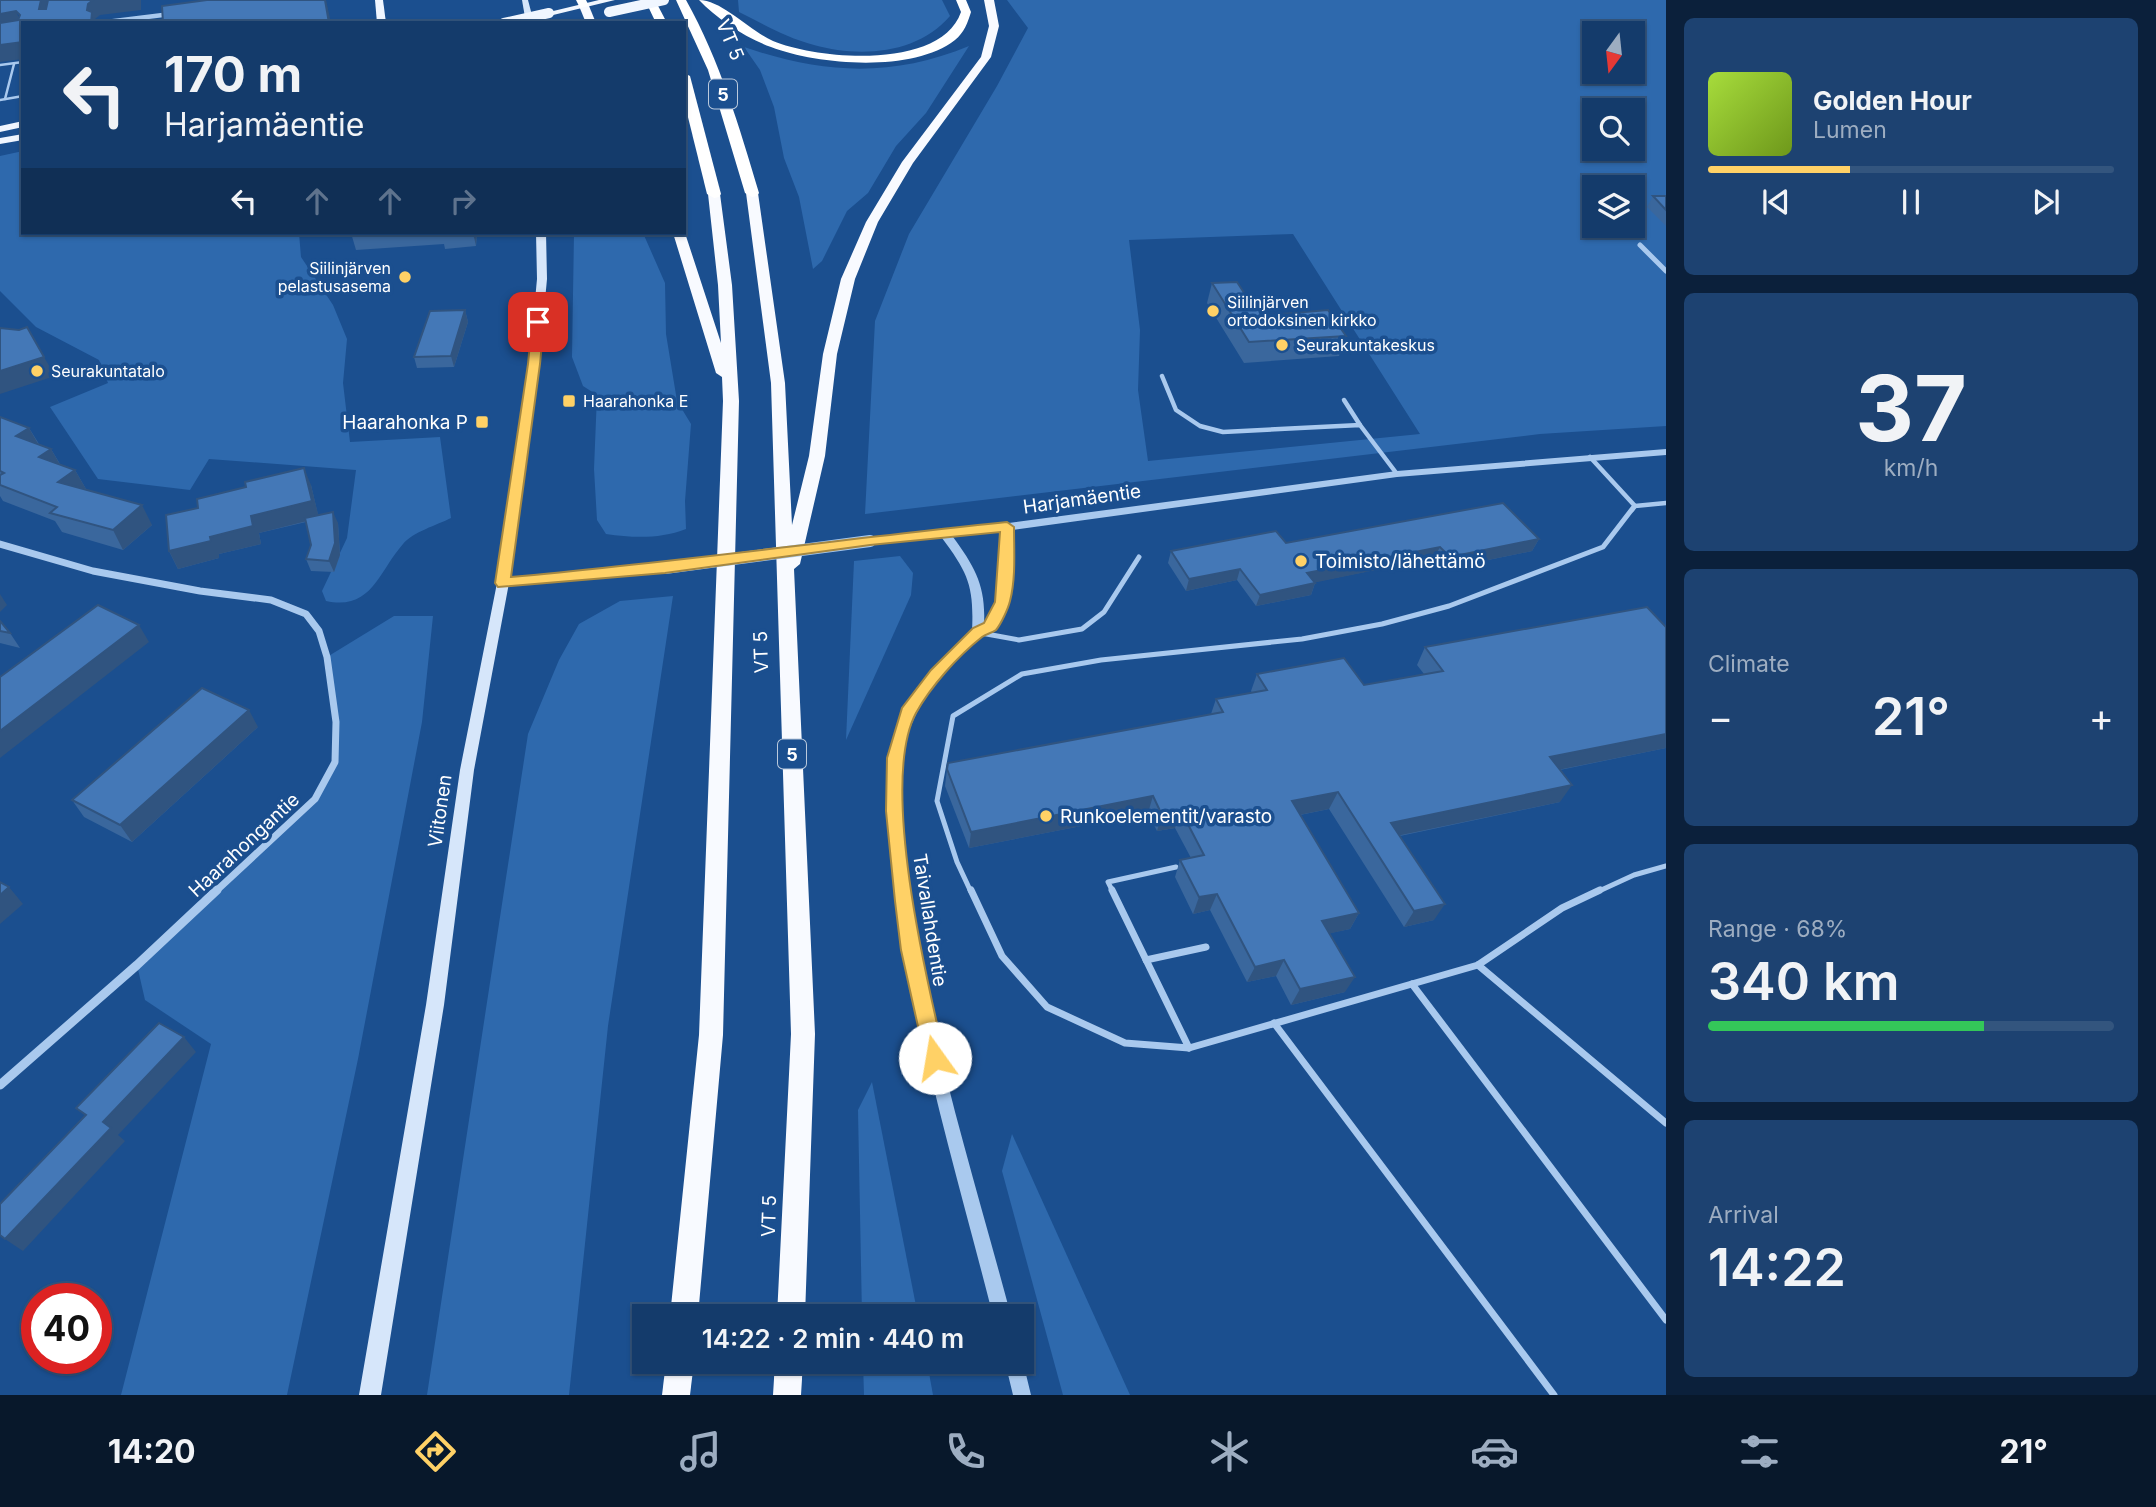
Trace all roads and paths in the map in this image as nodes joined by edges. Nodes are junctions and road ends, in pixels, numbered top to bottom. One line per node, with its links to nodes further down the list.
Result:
1 (379, 0): 13 (main road)
2 (525, 0): 15 (main road)
3 (650, 0): 16 (highway)
4 (664, 0): 11 (main road, bridge)
5 (681, 0): 27 (highway, VT 5 / 5)
6 (704, 0): 7 (highway)
7 (961, 0)
8 (989, 0): 48 (highway)
9 (607, 1): 11 (main road)
10 (177, 8): 12 (street)
11 (585, 13): 14 (main road, bridge)
12 (114, 21)
13 (383, 21)
14 (513, 21)
15 (530, 21)
16 (662, 21)
17 (21, 62): 18 (lane)
18 (14, 64): 19 (lane); 22 (lane)
19 (0, 65)
20 (686, 84): 28 (highway, VT 5 / 5)
21 (21, 96): 22 (lane)
22 (3, 99)
23 (21, 124): 24 (main road)
24 (0, 129)
25 (21, 137): 26 (main road)
26 (0, 141)
27 (752, 193): 48 (highway, VT 5 / 5)
28 (714, 194): 35 (highway, VT 5 / 5)
29 (541, 235): 47 (main road, Viitonen)
30 (680, 235): 35 (highway)
31 (1640, 245): 32 (street)
32 (1666, 271)
33 (1162, 376): 36 (lane)
34 (1344, 400): 36 (lane)
35 (731, 401): 60 (highway, VT 5 / 5)
36 (1360, 425): 39 (lane)
37 (1666, 452): 38 (street, Harjamäentie)
38 (1590, 457): 39 (street, Harjamäentie); 41 (lane)
39 (1397, 474): 42 (street, Harjamäentie)
40 (1666, 503): 41 (lane)
41 (1635, 506): 57 (lane)
42 (1007, 527): 43 (street, Harjamäentie); 49 (street, Taivallahdentie)
43 (945, 534): 46 (street, Harjamäentie, bridge); 49 (street)
44 (0, 544): 58 (street, Haarahongantie)
45 (1139, 557): 49 (lane)
46 (665, 568): 47 (street, Harjamäentie)
47 (503, 583): 67 (main road, Viitonen)
48 (785, 589): 61 (highway, VT 5 / 5)
49 (978, 632): 62 (street, Taivallahdentie)
50 (1666, 866): 54 (lane)
51 (1176, 867): 53 (lane)
52 (1206, 947): 53 (lane)
53 (1146, 960): 57 (lane)
54 (1478, 965): 55 (lane); 59 (lane)
55 (1412, 984): 56 (lane); 63 (lane)
56 (1274, 1023): 57 (lane); 71 (lane)
57 (1189, 1048)
58 (0, 1085)
59 (1666, 1123)
60 (685, 1304)
61 (792, 1304)
62 (999, 1304)
63 (1666, 1320)
64 (679, 1374): 68 (highway)
65 (788, 1374): 69 (highway)
66 (1017, 1374): 70 (street)
67 (370, 1395)
68 (677, 1395)
69 (787, 1395)
70 (1022, 1395)
71 (1554, 1395)

